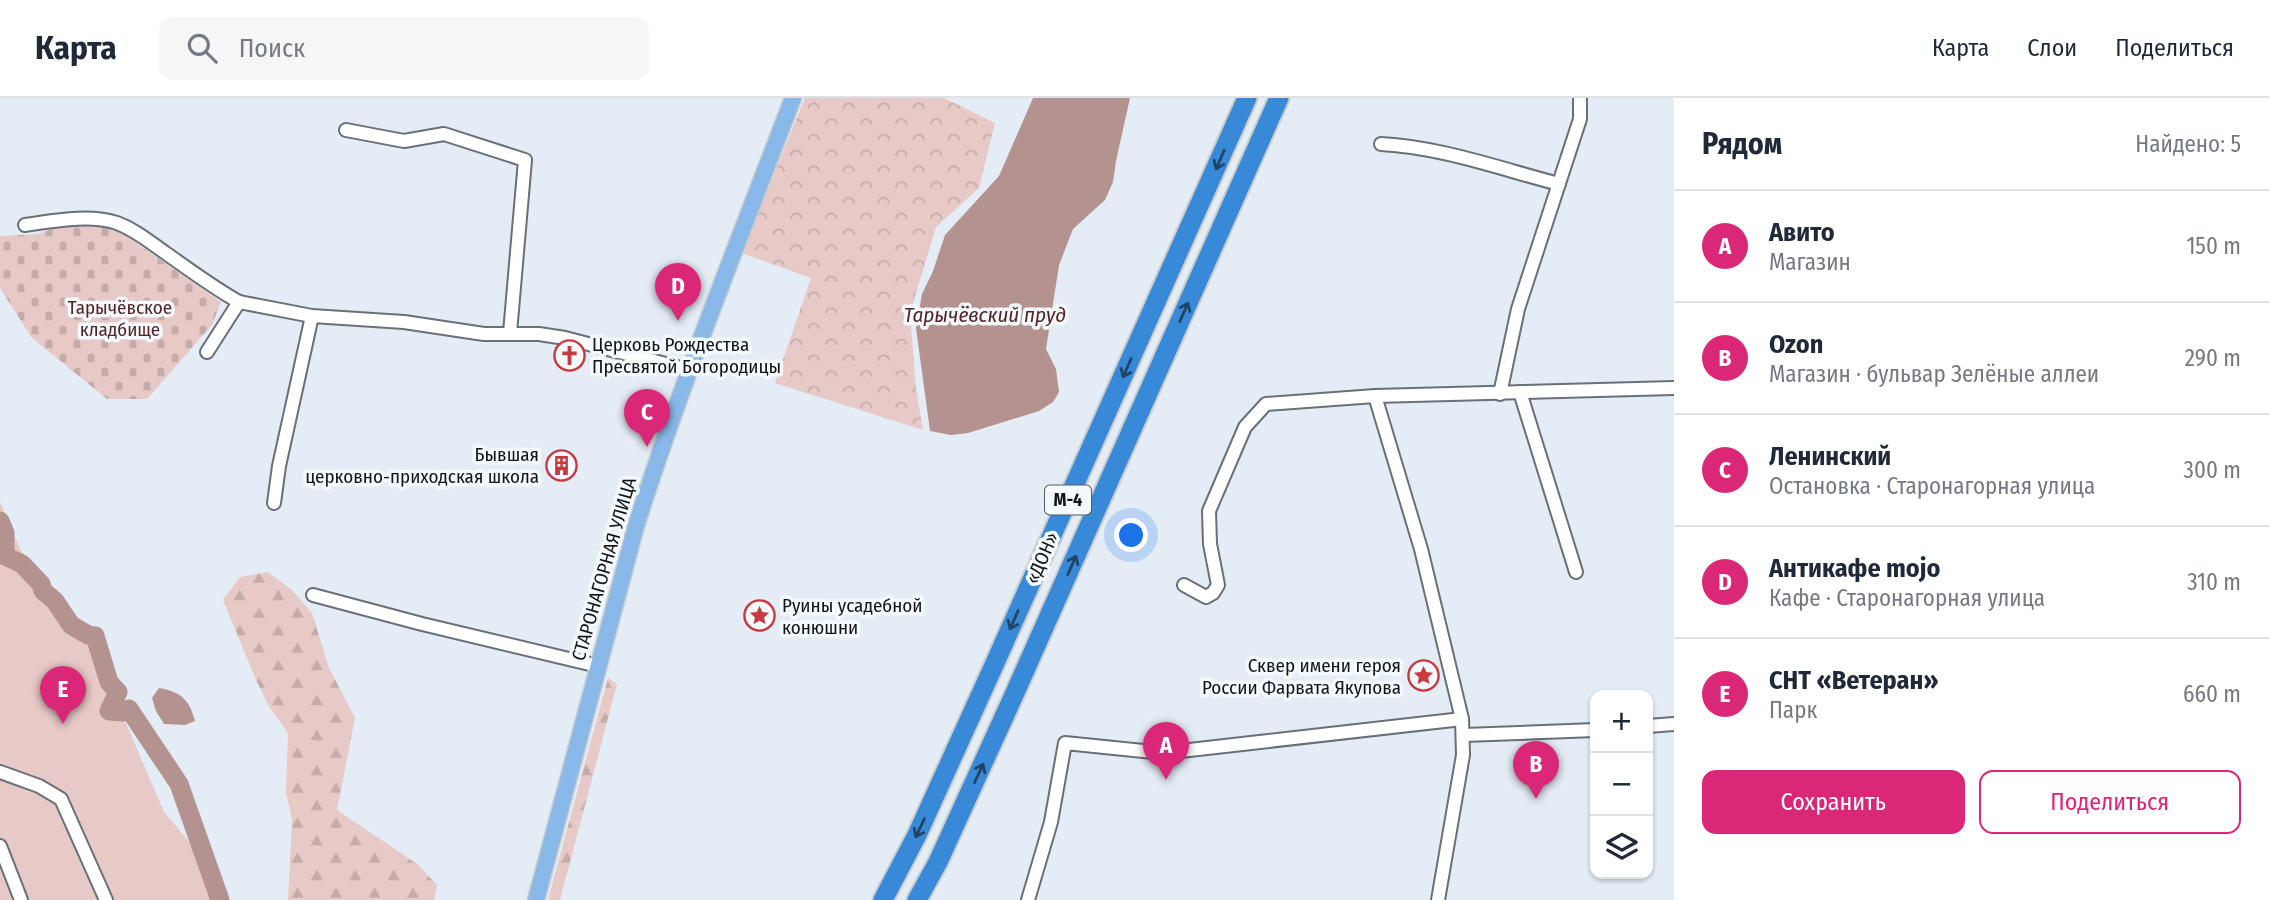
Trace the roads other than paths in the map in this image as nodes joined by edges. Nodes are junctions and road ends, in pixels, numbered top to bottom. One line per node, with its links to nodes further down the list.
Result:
1 (793, 98): 13 (main road, СТАРОНАГОРНАЯ УЛИЦА)
2 (1248, 98): 33 (highway, «ДОН» / М-4, one-way to 33)
3 (1279, 98): 34 (highway, «ДОН» / М-4, one-way to 3)
4 (1580, 98): 7 (street)
5 (346, 130): 11 (street)
6 (1381, 144): 7 (street)
7 (1559, 184): 16 (street)
8 (25, 225): 9 (street)
9 (239, 302): 10 (street); 12 (street)
10 (312, 316): 11 (street); 18 (street)
11 (510, 333): 13 (street)
12 (207, 352)
13 (689, 370): 22 (main road, СТАРОНАГОРНАЯ УЛИЦА)
14 (1674, 388): 15 (street)
15 (1520, 392): 16 (street); 19 (street)
16 (1500, 394): 17 (street)
17 (1375, 396): 20 (street); 23 (street)
18 (274, 503)
19 (1576, 572)
20 (1184, 585)
21 (313, 594): 22 (street)
22 (598, 666): 32 (main road, СТАРОНАГОРНАЯ УЛИЦА)
23 (1462, 719): 27 (street); 35 (street)
24 (1674, 724): 25 (street)
25 (1653, 726)
26 (1590, 730): 27 (street)
27 (1464, 735): 36 (street)
28 (0, 772): 31 (street)
29 (0, 846): 30 (street)
30 (21, 900)
31 (106, 900)
32 (536, 900)
33 (883, 900)
34 (917, 900)
35 (1028, 900)
36 (1438, 900)

